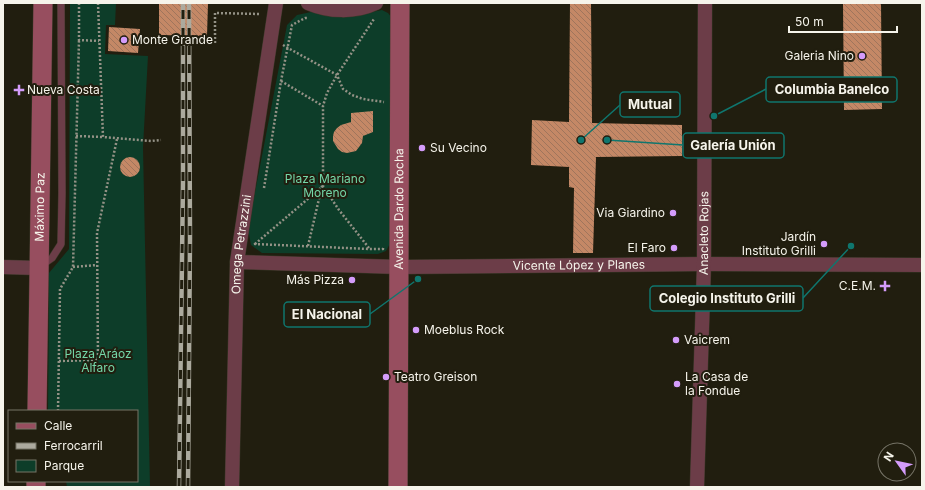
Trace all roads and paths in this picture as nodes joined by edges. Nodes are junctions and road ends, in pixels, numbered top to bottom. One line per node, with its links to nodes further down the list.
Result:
1 (43, 3): 39 (main road, Máximo Paz)
2 (61, 3): 39 (lane)
3 (79, 3): 13 (path)
4 (98, 3): 14 (path)
5 (276, 3): 12 (street, Omega Petrazzini)
6 (308, 3): 7 (street)
7 (376, 3)
8 (400, 3): 38 (main road, Avenida Dardo Rocha)
9 (705, 3): 33 (street, Anacleto Rojas)
10 (369, 17): 17 (path)
11 (312, 18): 16 (path)
12 (271, 36): 15 (path); 16 (path); 32 (street, Omega Petrazzini)
13 (79, 40): 14 (path); 21 (path)
14 (99, 41): 22 (path)
15 (215, 43)
16 (288, 48): 17 (path); 18 (path)
17 (337, 75): 19 (path); 20 (path)
18 (281, 81): 20 (path); 26 (path)
19 (386, 102)
20 (323, 106): 25 (path)
21 (76, 136): 22 (path); 37 (path)
22 (103, 137): 23 (path)
23 (118, 139): 24 (path); 34 (path)
24 (161, 140)
25 (323, 186): 29 (path); 30 (path); 31 (path)
26 (264, 190)
27 (256, 237): 29 (path)
28 (383, 241): 31 (path)
29 (255, 244): 30 (path)
30 (308, 246): 31 (path)
31 (369, 249)
32 (237, 262): 38 (street, Vicente López y Planes); 43 (street, Omega Petrazzini)
33 (704, 264): 35 (street, Vicente López y Planes); 38 (street, Vicente López y Planes); 45 (street, Anacleto Rojas)
34 (97, 265): 37 (path); 40 (path)
35 (922, 266)
36 (3, 267): 39 (street)
37 (73, 267): 40 (path)
38 (399, 267): 44 (main road, Avenida Dardo Rocha)
39 (38, 268): 41 (main road, Máximo Paz)
40 (59, 361): 42 (path)
41 (37, 410)
42 (58, 410)
43 (232, 487)
44 (398, 487)
45 (697, 487)

